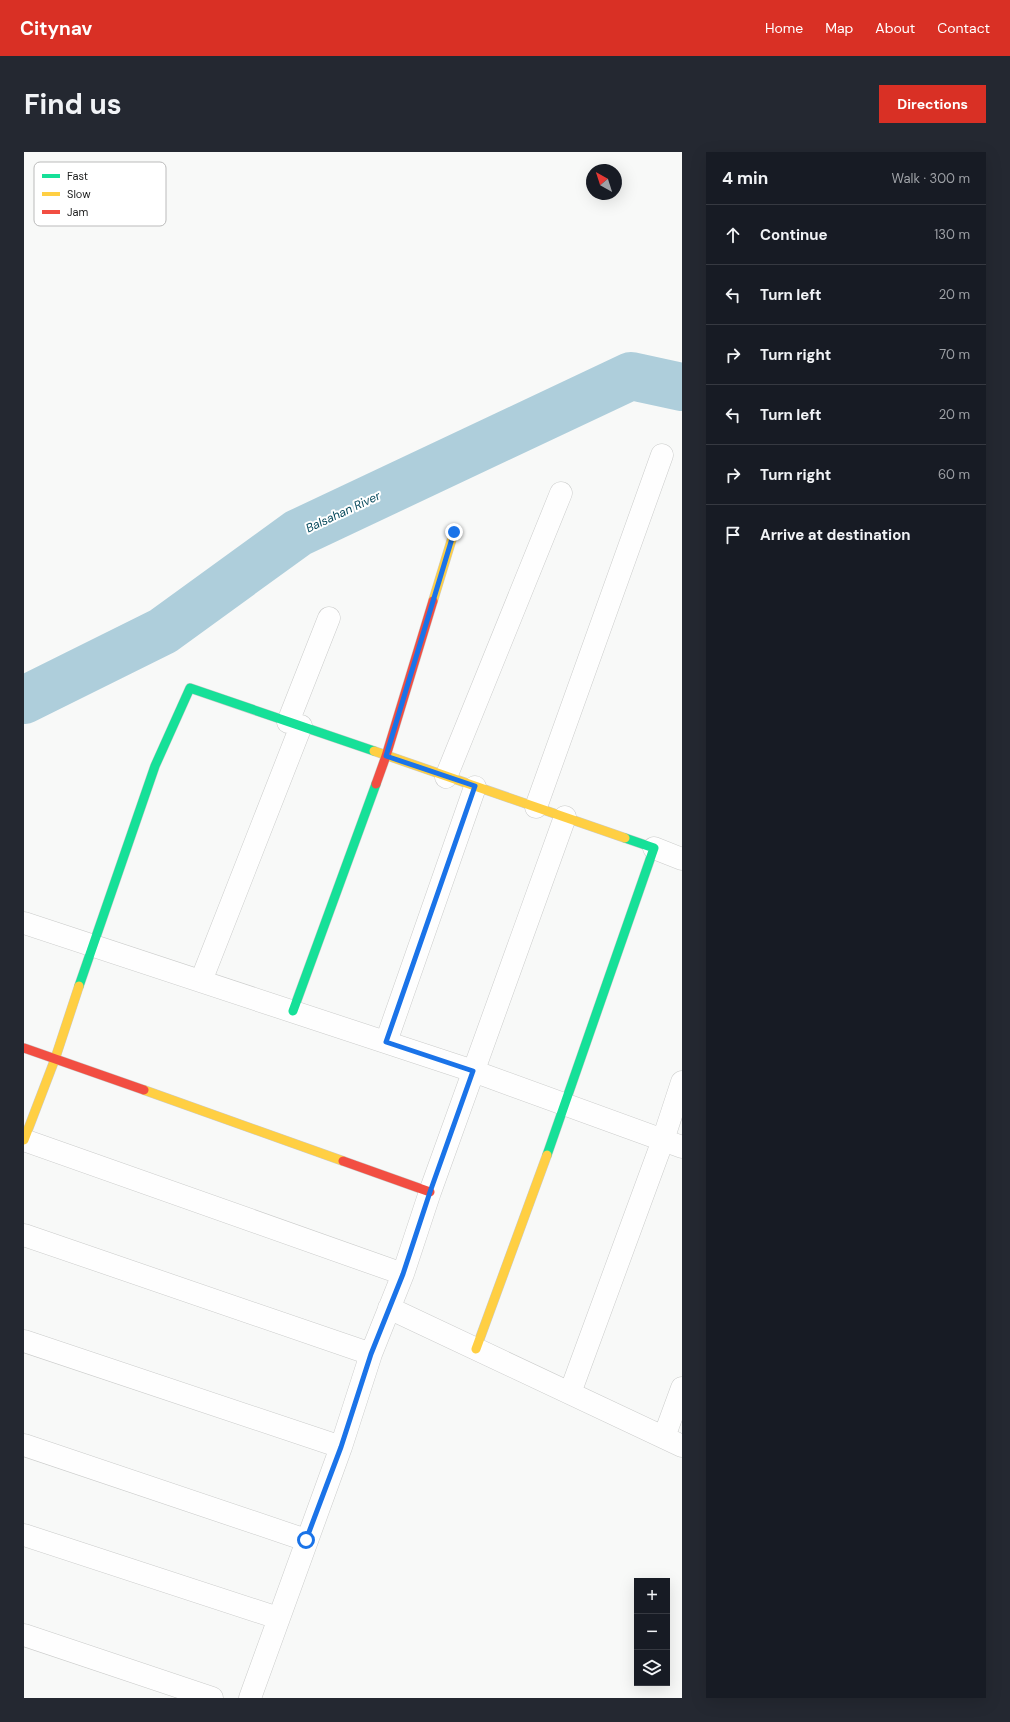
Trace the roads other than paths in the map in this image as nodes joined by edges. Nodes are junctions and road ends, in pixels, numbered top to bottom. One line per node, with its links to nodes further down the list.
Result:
1 (662, 455): 9 (street)
2 (561, 493): 7 (street)
3 (454, 532): 6 (street)
4 (329, 618): 5 (street)
5 (295, 724): 6 (street); 14 (street); 15 (street)
6 (386, 756): 7 (street); 16 (street)
7 (446, 777): 8 (street)
8 (475, 786): 9 (street); 17 (street)
9 (536, 807): 10 (street)
10 (565, 817): 11 (street); 20 (street)
11 (654, 848): 12 (street); 22 (street)
12 (682, 859)
13 (24, 924): 14 (street)
14 (92, 945): 15 (street); 19 (street)
15 (201, 981): 16 (street)
16 (293, 1011): 17 (street)
17 (386, 1042): 20 (street)
18 (24, 1048): 19 (street)
19 (55, 1059): 23 (street); 25 (street)
20 (473, 1071): 22 (street); 25 (street)
21 (682, 1082): 24 (street)
22 (566, 1104): 24 (street); 30 (street)
23 (24, 1140): 27 (street)
24 (673, 1143): 33 (street)
25 (430, 1192): 27 (street)
26 (24, 1235): 31 (street)
27 (403, 1274): 28 (street)
28 (389, 1308): 30 (street); 31 (street)
29 (24, 1341): 36 (street)
30 (476, 1349): 33 (street)
31 (371, 1354): 36 (street)
32 (682, 1388): 34 (street)
33 (570, 1393): 34 (street)
34 (673, 1441)
35 (24, 1445): 38 (street)
36 (341, 1447): 38 (street)
37 (24, 1535): 39 (street)
38 (306, 1540): 39 (street)
39 (278, 1618): 42 (street)
40 (24, 1635): 41 (street)
41 (212, 1698)
42 (250, 1698)

